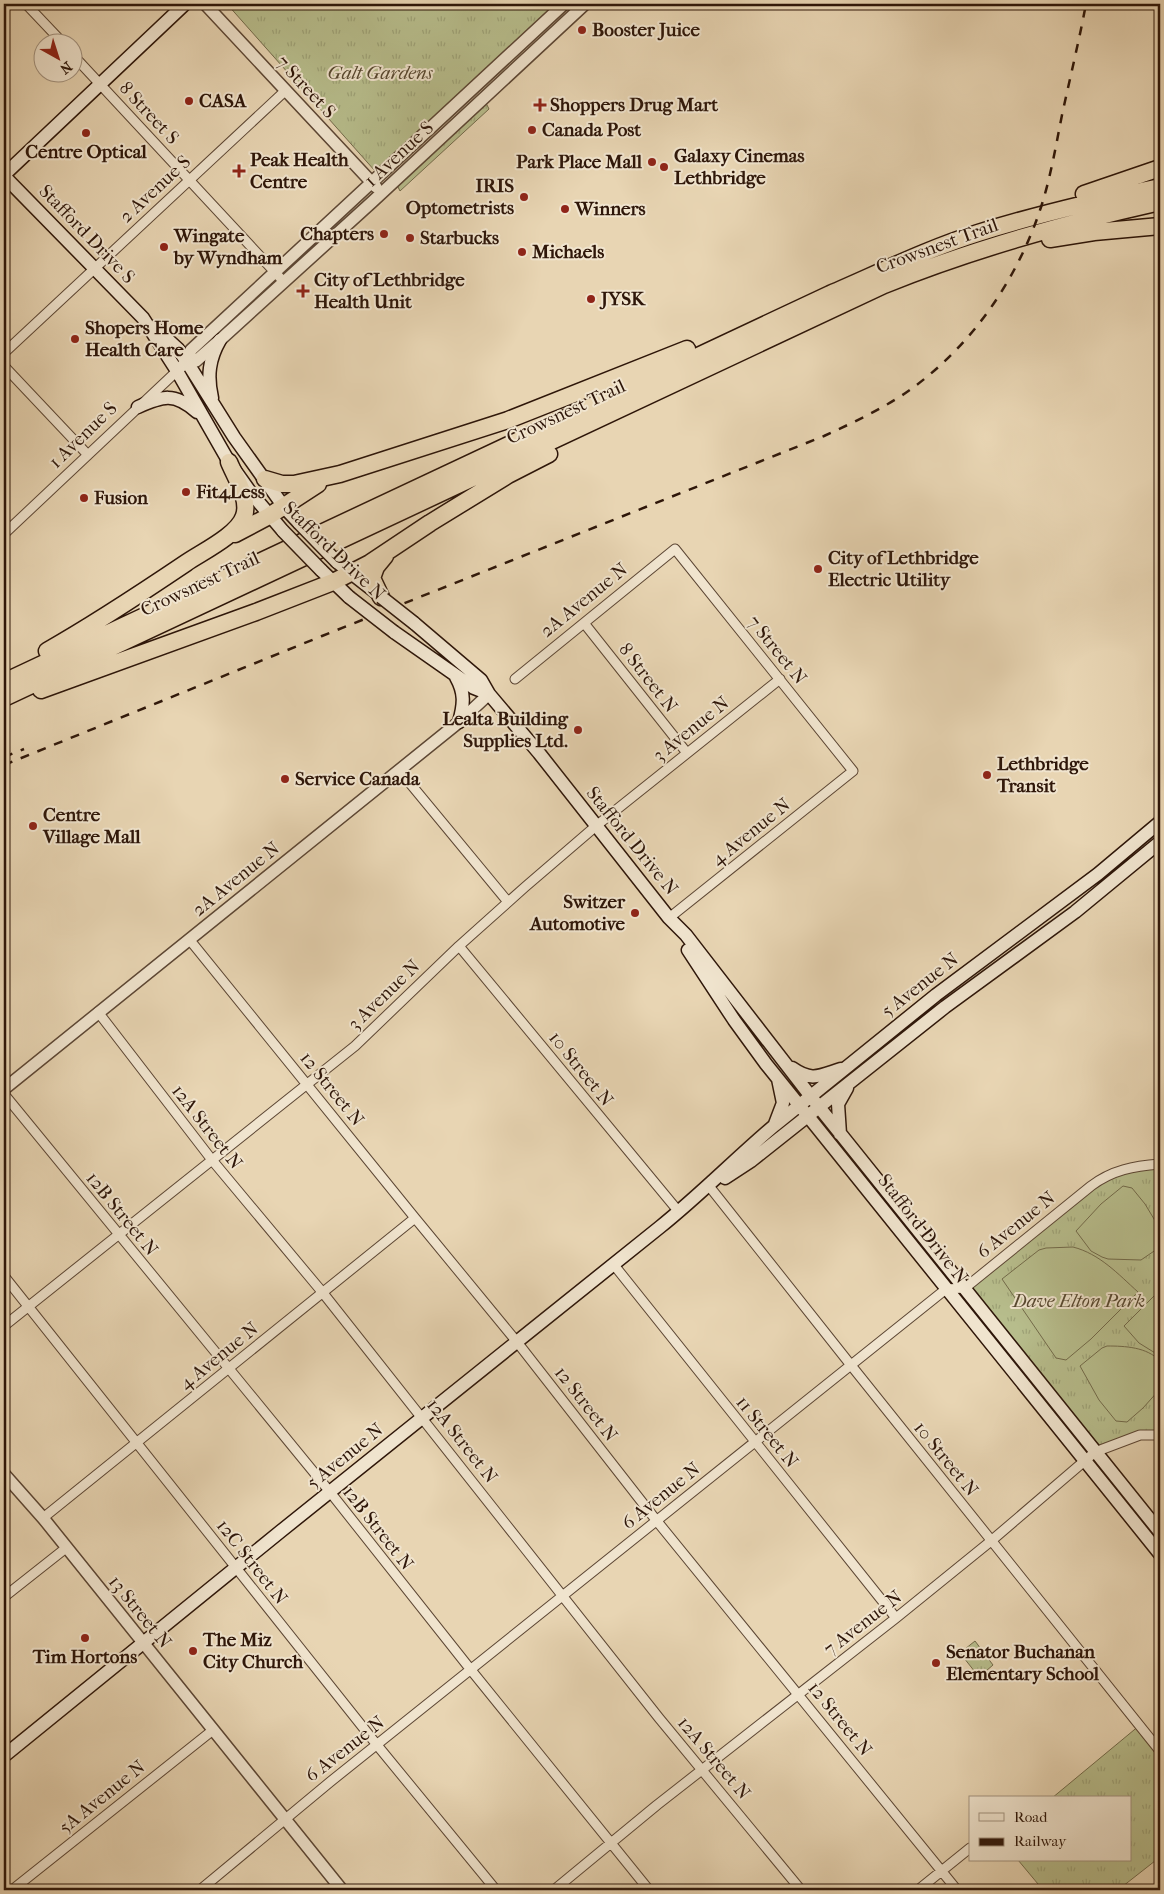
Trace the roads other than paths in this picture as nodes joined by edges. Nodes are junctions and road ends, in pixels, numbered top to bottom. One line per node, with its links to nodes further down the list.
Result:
1 (26, 4): 7 (street)
2 (185, 4): 9 (main road)
3 (205, 4): 10 (street, 7 Street S)
4 (564, 4): 6 (street); 14 (street, 1 Avenue S)
5 (585, 4): 6 (street, 1 Avenue S)
6 (574, 14): 16 (street, 1 Avenue S)
7 (53, 32)
8 (82, 64): 9 (street, 8 Street S)
9 (101, 84): 12 (main road); 13 (street, 8 Street S)
10 (285, 91): 13 (street, 2 Avenue S); 14 (street, 7 Street S)
11 (1160, 168): 22 (highway)
12 (4, 175): 19 (main road, Stafford Drive S)
13 (190, 180): 19 (street, 2 Avenue S); 20 (street, 8 Street S)
14 (372, 183): 16 (street, 7 Street S); 20 (street, 1 Avenue S)
15 (1160, 187): 22 (highway, Crowsnest Trail)
16 (382, 193): 20 (street, 1 Avenue S)
17 (1160, 202): 21 (highway, Crowsnest Trail)
18 (1160, 226): 21 (highway)
19 (94, 268): 23 (main road, Stafford Drive S); 26 (street, 2 Avenue S)
20 (280, 278): 24 (street, 1 Avenue S); 27 (street, 1 Avenue S)
21 (884, 285): 25 (highway, Crowsnest Trail)
22 (830, 294): 35 (highway); 51 (highway, Crowsnest Trail)
23 (143, 318): 27 (main road, Stafford Drive S); 29 (main road, Stafford Drive S)
24 (220, 340): 27 (street, 1 Avenue S); 31 (main road)
25 (755, 345): 42 (highway); 53 (highway, Crowsnest Trail)
26 (4, 353)
27 (187, 362): 29 (street, 1 Avenue S); 31 (main road, Stafford Drive N)
28 (4, 366): 33 (street)
29 (177, 370): 30 (street, 1 Avenue S); 32 (main road, Stafford Drive N)
30 (138, 407): 32 (main road); 33 (street, 1 Avenue S)
31 (214, 408): 36 (main road, Stafford Drive N)
32 (204, 418): 34 (main road, Stafford Drive N)
33 (88, 455): 39 (street, 1 Avenue S)
34 (229, 462): 38 (main road, Stafford Drive N); 41 (highway)
35 (340, 474): 36 (highway); 37 (highway)
36 (265, 479): 37 (main road, Stafford Drive N)
37 (284, 507): 38 (highway); 43 (main road, Stafford Drive N, bridge)
38 (269, 516): 41 (highway); 44 (main road, Stafford Drive N, bridge)
39 (4, 534)
40 (675, 549): 46 (street, 2A Avenue N); 50 (street, 7 Street N)
41 (206, 550): 47 (highway)
42 (390, 551): 43 (highway); 45 (highway)
43 (352, 573): 44 (highway); 45 (main road, Stafford Drive N)
44 (333, 582): 48 (main road, Stafford Drive N, bridge); 54 (highway)
45 (376, 590): 52 (main road, Stafford Drive N, bridge)
46 (584, 623): 49 (street, 2A Avenue N); 56 (street, 8 Street N)
47 (4, 674)
48 (455, 674): 52 (main road, Stafford Drive N); 55 (main road)
49 (515, 679)
50 (780, 679): 56 (street, 3 Avenue N); 58 (street, 7 Street N)
51 (4, 682)
52 (489, 694): 55 (street, 2A Avenue N); 60 (main road, Stafford Drive N)
53 (4, 698)
54 (4, 704)
55 (459, 722): 57 (street, 2A Avenue N)
56 (687, 753): 60 (street, 3 Avenue N)
57 (399, 770): 62 (street); 64 (street, 2A Avenue N)
58 (853, 771): 63 (street, 4 Avenue N)
59 (1160, 822): 68 (main road, 5 Avenue N)
60 (596, 826): 62 (street, 3 Avenue N); 63 (main road, Stafford Drive N)
61 (1160, 842): 70 (main road, 5 Avenue N)
62 (508, 902): 65 (street, 3 Avenue N)
63 (670, 918): 67 (main road, Stafford Drive N); 69 (main road, Stafford Drive N)
64 (189, 939): 66 (street, 2A Avenue N); 71 (street, 12 Street N)
65 (459, 946): 71 (street, 3 Avenue N); 83 (street, 10 Street N)
66 (98, 1012): 72 (street, 2A Avenue N); 80 (street, 12A Street N)
67 (784, 1063): 68 (main road); 74 (main road, Stafford Drive N)
68 (848, 1067): 74 (main road, 5 Avenue N)
69 (778, 1076): 75 (main road, Stafford Drive N); 78 (main road)
70 (851, 1082): 76 (main road, 5 Avenue N); 79 (main road)
71 (307, 1084): 80 (street, 3 Avenue N); 84 (street, 12 Street N)
72 (4, 1089)
73 (4, 1094): 85 (street, 12B Street N)
74 (811, 1096): 75 (main road, 5 Avenue N); 76 (main road, Stafford Drive N)
75 (801, 1105): 77 (main road, Stafford Drive N); 78 (main road, 5 Avenue N)
76 (819, 1107): 77 (main road, 5 Avenue N); 79 (main road, Stafford Drive N)
77 (809, 1116): 82 (main road, 5 Avenue N); 89 (main road, Stafford Drive N)
78 (775, 1125): 82 (main road, 5 Avenue N)
79 (840, 1134): 88 (main road, Stafford Drive N)
80 (212, 1160): 85 (street, 3 Avenue N); 90 (street, 12A Street N)
81 (1160, 1164): 88 (street, 6 Avenue N)
82 (710, 1186): 83 (main road, 5 Avenue N); 94 (street, 10 Street N)
83 (679, 1212): 86 (main road, 5 Avenue N)
84 (415, 1218): 90 (street, 4 Avenue N); 93 (street, 12 Street N)
85 (118, 1234): 91 (street, 3 Avenue N); 95 (street, 12B Street N)
86 (614, 1264): 93 (main road, 5 Avenue N); 99 (street, 11 Street N)
87 (4, 1276): 91 (street, 12C Street N)
88 (965, 1288): 89 (street); 100 (main road, Stafford Drive N)
89 (946, 1289): 94 (street, 6 Avenue N); 101 (main road, Stafford Drive N)
90 (323, 1293): 95 (street, 4 Avenue N); 96 (street, 12A Street N)
91 (28, 1306): 92 (street, 3 Avenue N); 98 (street, 12C Street N)
92 (4, 1326)
93 (517, 1342): 96 (main road, 5 Avenue N); 105 (street, 12 Street N)
94 (850, 1364): 99 (street, 6 Avenue N); 107 (street, 10 Street N)
95 (228, 1369): 98 (street, 4 Avenue N); 103 (street, 12B Street N)
96 (423, 1417): 103 (main road, 5 Avenue N); 111 (street, 12A Street N)
97 (1160, 1435): 100 (street, 7 Avenue N)
98 (137, 1442): 104 (street, 4 Avenue N); 110 (street, 12C Street N)
99 (754, 1442): 105 (street, 6 Avenue N); 113 (street, 11 Street N)
100 (1095, 1452): 101 (street, 7 Avenue N); 106 (main road, Stafford Drive N)
101 (1084, 1460): 107 (street, 7 Avenue N); 109 (main road, Stafford Drive N)
102 (4, 1474): 104 (street, 13 Street N)
103 (330, 1492): 110 (main road, 5 Avenue N); 115 (street, 12B Street N)
104 (43, 1518): 108 (street, 13 Street N)
105 (656, 1520): 111 (street, 6 Avenue N); 116 (street, 12 Street N)
106 (1160, 1532)
107 (991, 1541): 113 (street, 7 Avenue N); 119 (street, 10 Street N)
108 (66, 1548): 112 (street); 114 (street, 13 Street N)
109 (1160, 1554)
110 (236, 1568): 114 (main road, 5 Avenue N); 118 (street, 12C Street N)
111 (562, 1596): 115 (street, 6 Avenue N); 121 (street, 12A Street N)
112 (4, 1597)
113 (896, 1618): 116 (street, 7 Avenue N)
114 (143, 1643): 117 (street, 13 Street N); 120 (main road, 5 Avenue N)
115 (471, 1670): 118 (street, 6 Avenue N); 123 (street, 12B Street N)
116 (798, 1694): 121 (street, 7 Avenue N); 125 (street, 12 Street N)
117 (213, 1730): 122 (street, 13 Street N); 126 (street, 5A Avenue N)
118 (377, 1745): 122 (street, 6 Avenue N); 129 (street, 12C Street N)
119 (1160, 1751)
120 (4, 1756)
121 (702, 1770): 123 (street, 7 Avenue N); 132 (street, 12A Street N)
122 (284, 1819): 127 (street, 6 Avenue N); 128 (street, 13 Street N)
123 (611, 1844): 130 (street, 7 Avenue N); 131 (street, 12B Street N)
124 (969, 1849): 125 (street)
125 (942, 1871): 133 (street); 134 (street, 12 Street N)
126 (12, 1890)
127 (200, 1890)
128 (342, 1890)
129 (496, 1890)
130 (554, 1890)
131 (649, 1890)
132 (801, 1890)
133 (918, 1890)
134 (957, 1890)

